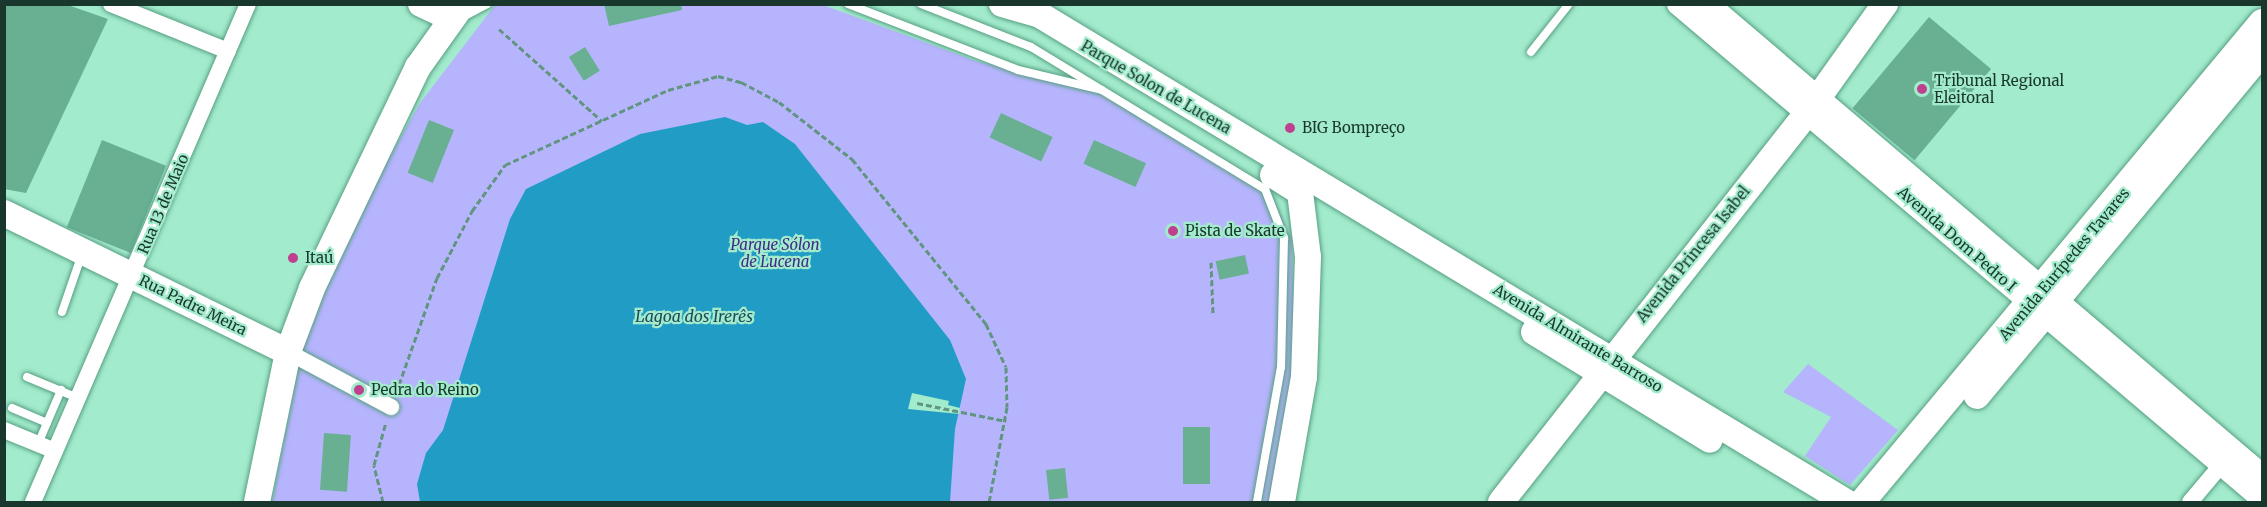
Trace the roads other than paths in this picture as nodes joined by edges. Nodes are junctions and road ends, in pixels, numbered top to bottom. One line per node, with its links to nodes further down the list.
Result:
1 (111, 4): 14 (street)
2 (248, 4): 14 (street, Rua 13 de Maio)
3 (421, 4): 11 (main road)
4 (487, 4): 11 (lane)
5 (848, 4): 17 (lane)
6 (921, 4): 17 (lane)
7 (1569, 4): 15 (lane)
8 (1678, 4): 18 (main road, Avenida Dom Pedro I)
9 (1708, 4): 18 (main road, Avenida Dom Pedro I)
10 (1885, 4): 18 (main road, Avenida Princesa Isabel)
11 (456, 11): 26 (main road)
12 (1025, 11): 19 (main road)
13 (2262, 22): 24 (main road, Avenida Eurípedes Tavares)
14 (228, 51): 23 (street, Rua 13 de Maio)
15 (1531, 52)
16 (2262, 53): 24 (main road, Avenida Eurípedes Tavares)
17 (1114, 93): 42 (lane)
18 (1813, 105): 24 (main road, Avenida Dom Pedro I); 27 (main road, Avenida Princesa Isabel)
19 (1304, 185): 27 (main road, Avenida Almirante Barroso); 43 (main road)
20 (4, 213): 22 (main road, Rua Padre Meira)
21 (4, 226): 22 (main road, Rua Padre Meira)
22 (90, 256): 23 (main road, Rua Padre Meira); 25 (lane)
23 (132, 275): 26 (main road, Rua Padre Meira); 30 (street, Rua 13 de Maio)
24 (2046, 302): 37 (main road, Avenida Dom Pedro I); 47 (main road, Avenida Eurípedes Tavares); 48 (main road, Avenida Eurípedes Tavares)
25 (63, 312)
26 (288, 352): 31 (street); 41 (main road)
27 (1605, 365): 44 (main road, Avenida Princesa Isabel); 45 (main road, Avenida Almirante Barroso); 46 (main road, Avenida Almirante Barroso)
28 (27, 377): 29 (lane)
29 (61, 390): 30 (lane); 33 (lane)
30 (78, 398): 36 (street, Rua 13 de Maio)
31 (391, 407)
32 (12, 408): 33 (lane)
33 (47, 423): 35 (lane)
34 (4, 430): 35 (street)
35 (38, 444): 36 (street)
36 (55, 451): 40 (street, Rua 13 de Maio)
37 (2227, 458): 38 (main road, Avenida Dom Pedro I); 39 (main road, Avenida Dom Pedro I); 49 (street)
38 (2262, 475)
39 (2262, 499)
40 (33, 502)
41 (257, 502)
42 (1257, 502)
43 (1282, 502)
44 (1501, 502)
45 (1813, 502)
46 (1845, 502)
47 (1862, 502)
48 (1885, 502)
49 (2190, 502)

